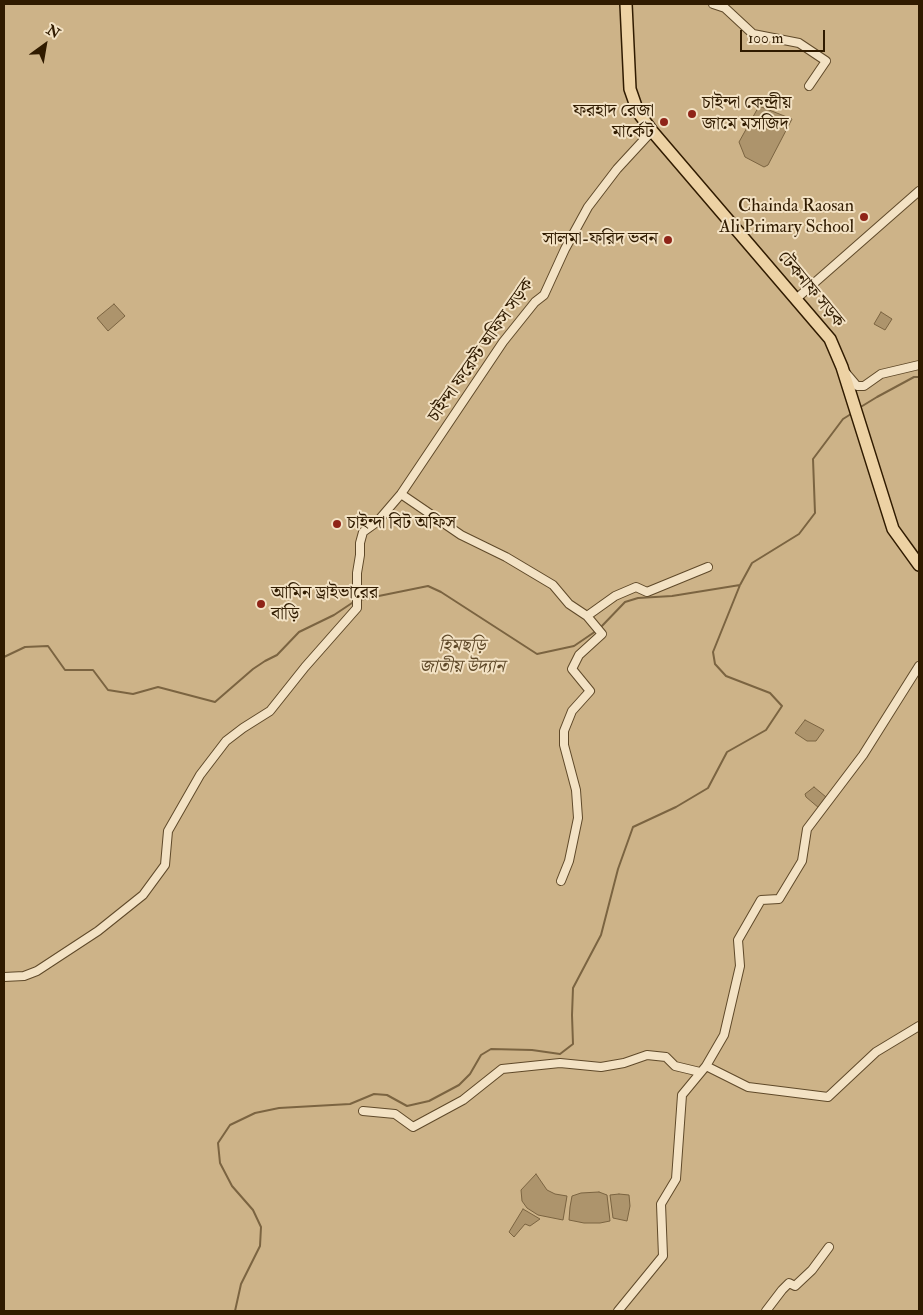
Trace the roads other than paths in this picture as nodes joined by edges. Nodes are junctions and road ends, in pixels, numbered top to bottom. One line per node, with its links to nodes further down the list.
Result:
1 (626, 4): 4 (highway, টেকনাফ সড়ক)
2 (713, 4): 3 (street)
3 (809, 86)
4 (652, 131): 6 (highway, টেকনাফ সড়ক); 9 (street, চাইন্দা ফরেস্ট অফিস সড়ক)
5 (919, 191): 6 (street)
6 (796, 299): 8 (highway, টেকনাফ সড়ক)
7 (919, 365): 8 (street)
8 (842, 367): 10 (highway, টেকনাফ সড়ক)
9 (402, 494): 12 (street); 15 (street, চাইন্দা ফরেস্ট অফিস সড়ক)
10 (919, 562)
11 (708, 567): 12 (street)
12 (590, 618): 14 (street)
13 (919, 666): 17 (street)
14 (561, 881)
15 (4, 977)
16 (919, 1026): 17 (street)
17 (706, 1066): 18 (street)
18 (700, 1072): 19 (street); 21 (street)
19 (363, 1111)
20 (829, 1247): 22 (street)
21 (618, 1311)
22 (766, 1311)

